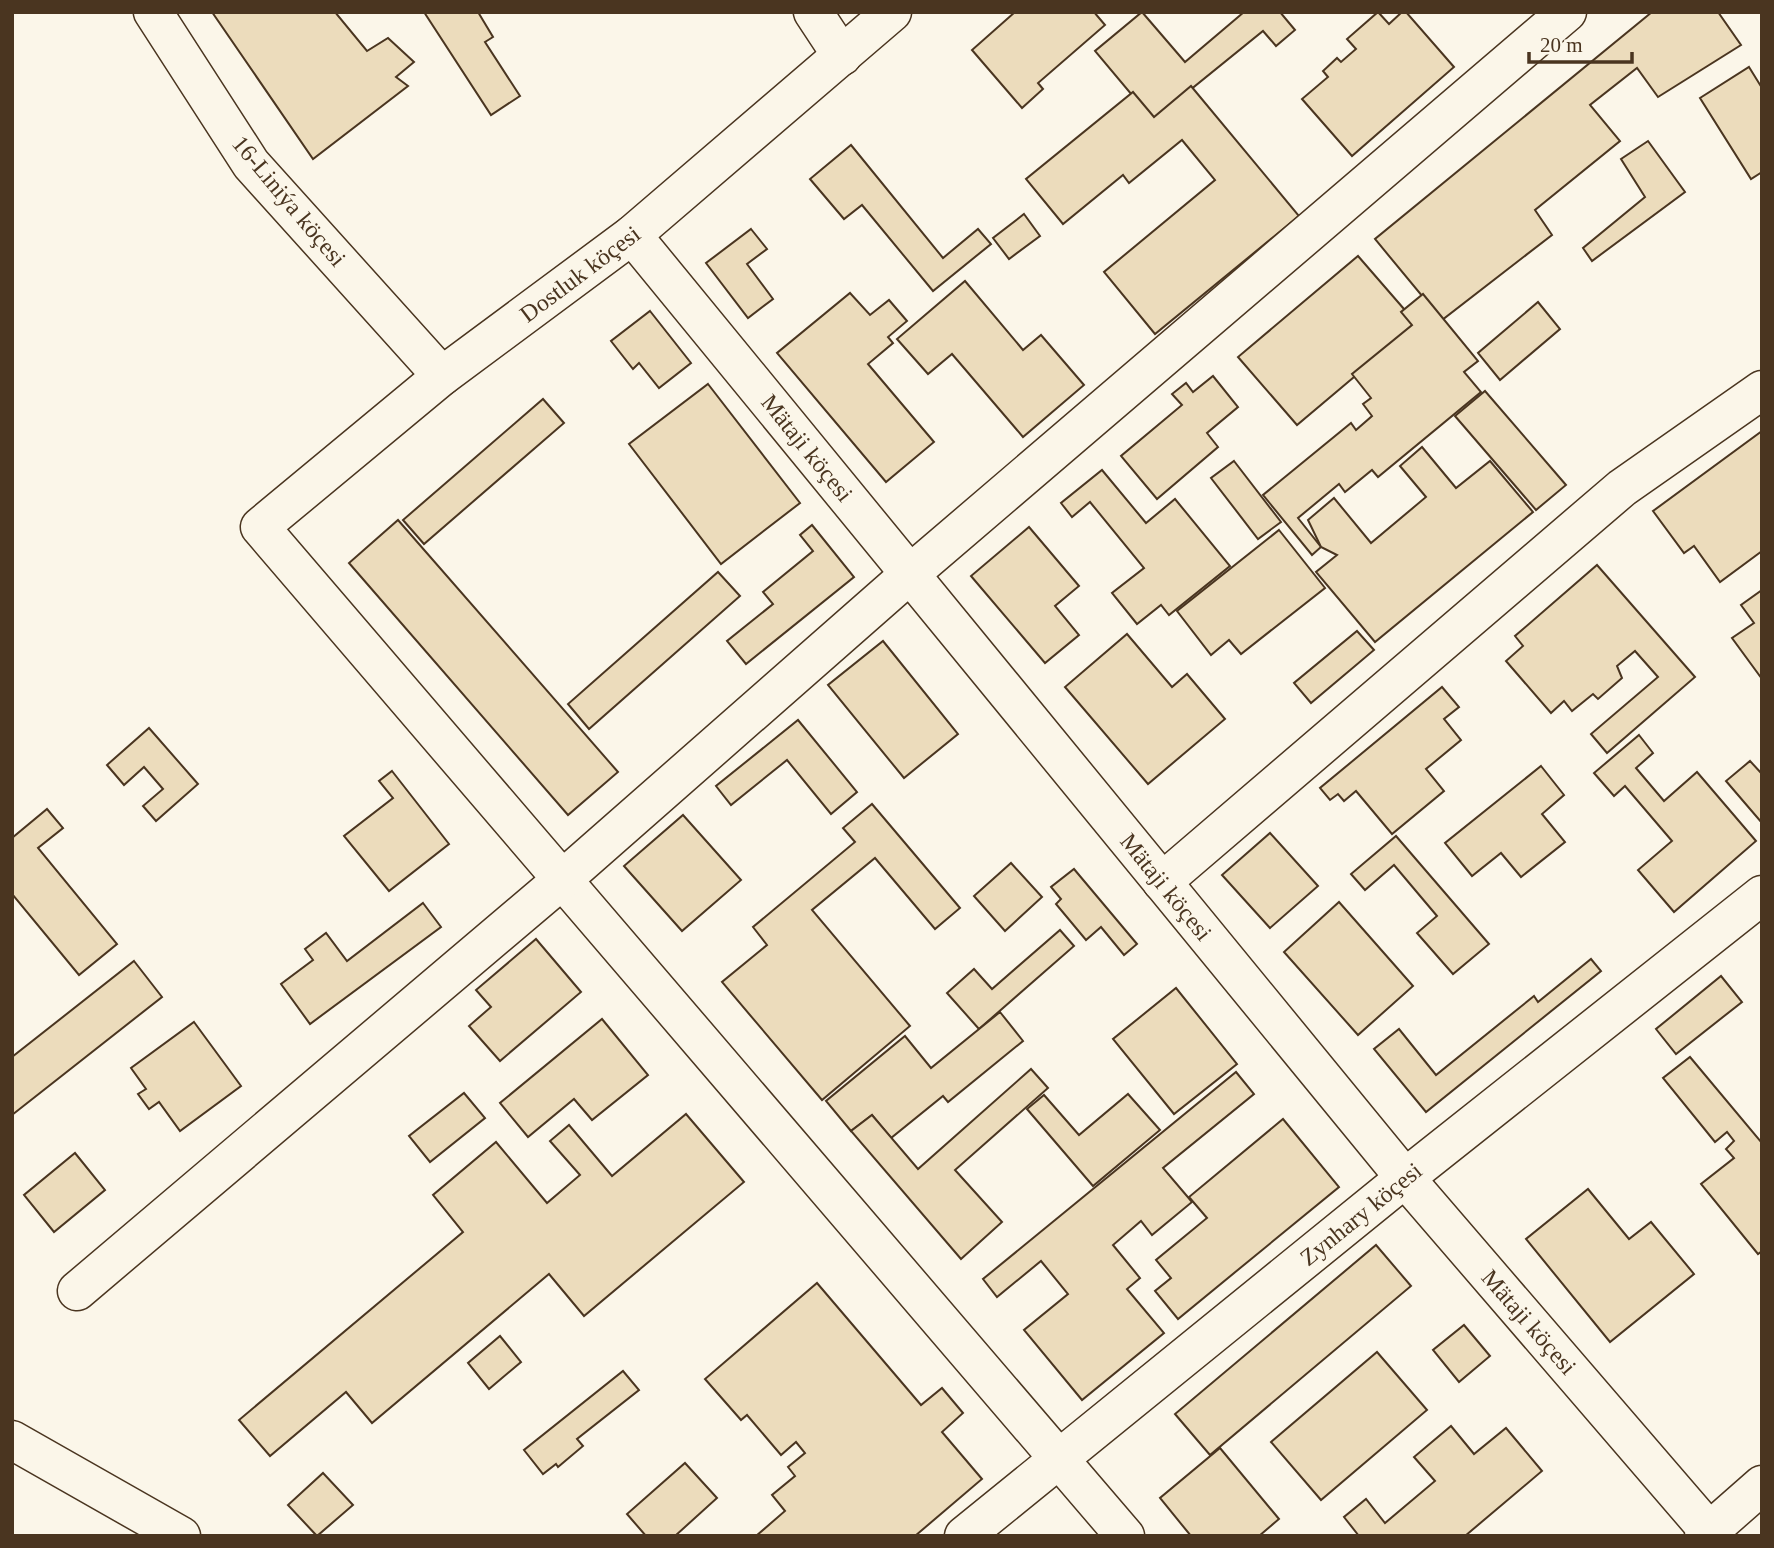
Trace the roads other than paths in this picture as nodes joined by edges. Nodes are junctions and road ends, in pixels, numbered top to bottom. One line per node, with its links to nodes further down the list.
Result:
1 (153, 12): 7 (street, 16-Liniýa köçesi)
2 (813, 12): 5 (street)
3 (892, 12): 5 (street, Dostluk köçesi)
4 (1567, 12): 9 (street)
5 (842, 56): 6 (street, Dostluk köçesi)
6 (632, 235): 7 (street, Dostluk köçesi); 9 (street, Mätaji köçesi)
7 (442, 376): 10 (street, Dostluk köçesi)
8 (1762, 390): 11 (street)
9 (910, 575): 10 (street); 11 (street, Mätaji köçesi)
10 (563, 879): 14 (street); 16 (street)
11 (1162, 882): 13 (street, Mätaji köçesi)
12 (1762, 895): 13 (street, Zynhary köçesi)
13 (1405, 1178): 16 (street, Zynhary köçesi); 18 (street, Mätaji köçesi)
14 (77, 1291)
15 (12, 1440): 19 (street)
16 (1058, 1460): 20 (street, Zynhary köçesi); 21 (street)
17 (1762, 1485): 18 (street)
18 (1706, 1533)
19 (181, 1536)
20 (964, 1536)
21 (1125, 1536)

